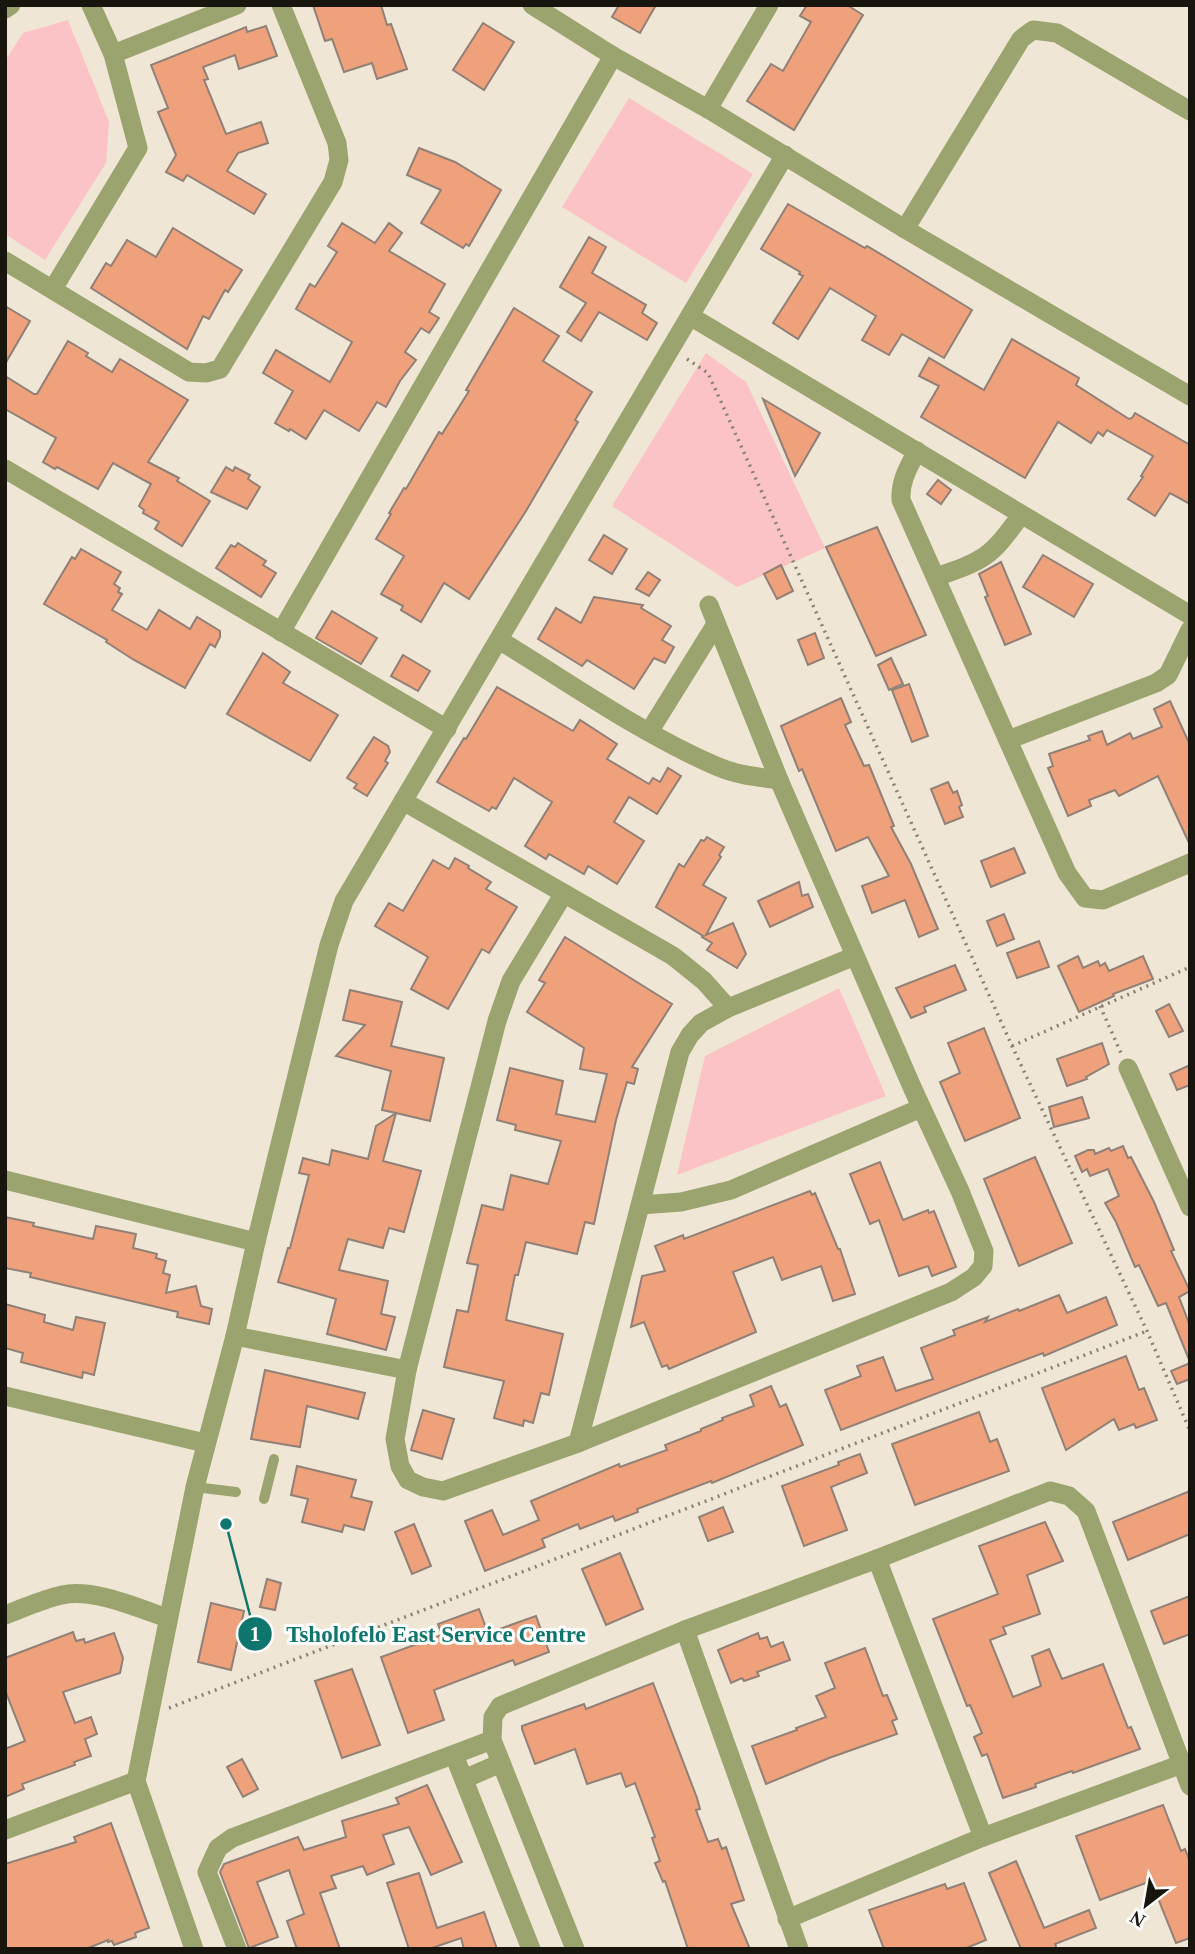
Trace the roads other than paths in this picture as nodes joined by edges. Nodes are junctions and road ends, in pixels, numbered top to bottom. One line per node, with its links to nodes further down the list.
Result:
1 (11, 5): 7 (street)
2 (91, 5): 8 (street)
3 (237, 5): 8 (street)
4 (281, 5): 15 (street)
5 (533, 5): 9 (street)
6 (769, 5): 10 (street)
7 (5, 9)
8 (113, 54): 15 (street)
9 (612, 56): 10 (street); 24 (street)
10 (708, 109): 12 (street)
11 (1190, 111): 13 (street)
12 (785, 155): 13 (street); 16 (street)
13 (905, 229): 17 (street)
14 (5, 261): 15 (street)
15 (53, 289)
16 (690, 316): 18 (street); 25 (street)
17 (1190, 396)
18 (917, 452): 20 (street); 21 (street)
19 (5, 469): 24 (street)
20 (1021, 515): 21 (street); 22 (street)
21 (936, 577): 28 (street)
22 (1190, 615)
23 (1190, 630): 28 (street)
24 (281, 632): 26 (street)
25 (499, 640): 26 (street); 27 (street)
26 (447, 729): 30 (street)
27 (649, 732): 29 (street); 29 (street)
28 (1008, 740): 31 (street)
29 (779, 779): 33 (street)
30 (403, 801): 32 (street); 40 (street)
31 (1190, 863)
32 (563, 895): 34 (street); 42 (street)
33 (855, 956): 34 (street); 36 (street)
34 (728, 1008): 38 (street)
35 (1128, 1068): 39 (street)
36 (921, 1108): 38 (street); 45 (street)
37 (5, 1180): 40 (street)
38 (641, 1205): 45 (street)
39 (1190, 1207)
40 (256, 1242): 41 (street)
41 (235, 1336): 42 (street); 44 (street)
42 (407, 1370): 45 (street)
43 (5, 1396): 44 (street)
44 (205, 1443): 47 (street)
45 (578, 1443)
46 (274, 1459): 49 (lane)
47 (195, 1487): 48 (lane); 52 (street)
48 (236, 1492)
49 (264, 1499)
50 (877, 1559): 53 (street); 57 (street); 62 (street)
51 (5, 1615): 52 (street)
52 (167, 1618): 59 (street)
53 (685, 1630): 54 (street); 63 (street)
54 (492, 1740): 55 (street); 56 (street)
55 (454, 1755): 58 (street); 65 (street)
56 (501, 1763): 58 (street); 67 (street)
57 (1182, 1765): 60 (street); 62 (street)
58 (464, 1779): 66 (street)
59 (136, 1781): 61 (street); 64 (street)
60 (1190, 1786)
61 (5, 1830)
62 (983, 1837): 63 (street)
63 (787, 1919): 68 (street)
64 (194, 1949)
65 (237, 1949)
66 (531, 1949)
67 (575, 1949)
68 (799, 1949)

